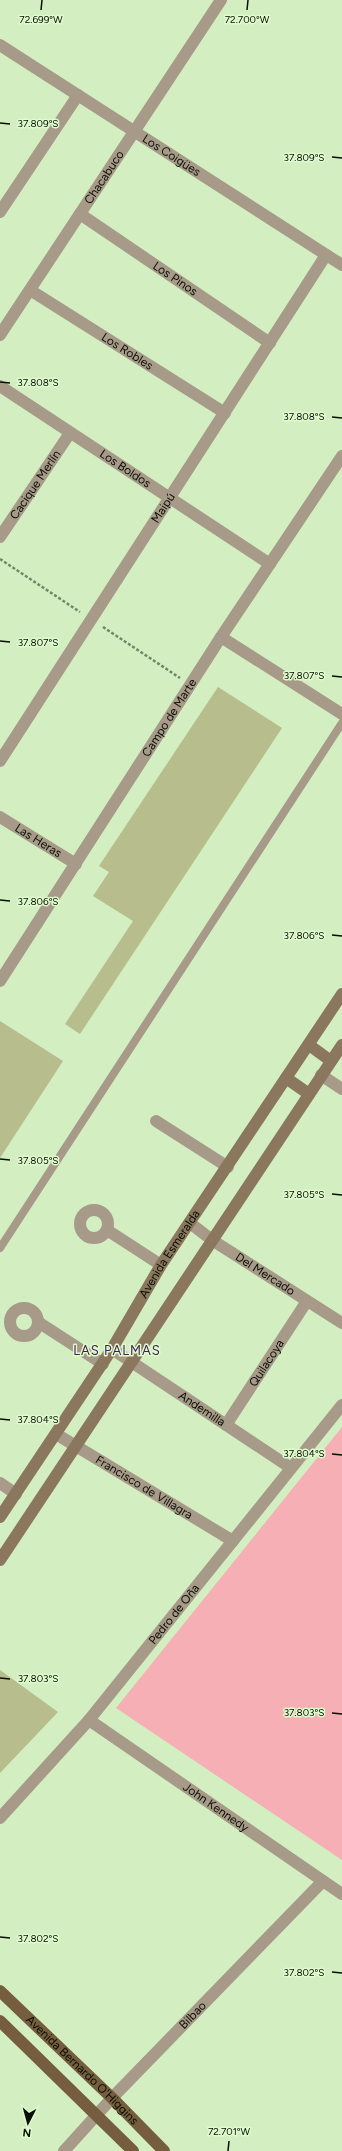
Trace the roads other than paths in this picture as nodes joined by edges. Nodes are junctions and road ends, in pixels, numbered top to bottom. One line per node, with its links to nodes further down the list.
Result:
1 (221, 0): 4 (street, Chacabuco)
2 (0, 45): 3 (street, Los Coigües)
3 (78, 95): 4 (street, Los Coigües); 5 (street)
4 (134, 132): 6 (street, Chacabuco); 7 (street, Los Coigües)
5 (0, 212)
6 (80, 214): 9 (street, Chacabuco); 11 (street, Los Pinos)
7 (326, 255): 8 (street, Los Coigües); 11 (street, Maipú)
8 (342, 265)
9 (30, 290): 10 (street, Chacabuco); 13 (street, Los Robles)
10 (0, 335)
11 (270, 343): 13 (street, Maipú)
12 (0, 386): 14 (street, Los Boldos)
13 (225, 413): 16 (street, Maipú)
14 (70, 433): 16 (street, Los Boldos); 17 (street, Cacique Merlín)
15 (342, 456): 18 (street, Campo de Marte)
16 (170, 498): 18 (street, Los Boldos); 22 (street, Maipú)
17 (0, 537)
18 (270, 564): 19 (street, Campo de Marte)
19 (222, 637): 20 (street); 24 (street, Campo de Marte)
20 (342, 714)
21 (342, 723): 39 (lane)
22 (0, 761)
23 (0, 817): 24 (street, Las Heras)
24 (76, 864): 25 (street, Campo de Marte)
25 (0, 981)
26 (342, 994): 28 (street, Avenida Esmeralda)
27 (342, 1044): 29 (street)
28 (309, 1045): 29 (street); 31 (street, Avenida Esmeralda)
29 (331, 1061): 30 (street)
30 (321, 1075): 32 (street); 33 (street)
31 (286, 1078): 33 (street); 35 (street, Avenida Esmeralda)
32 (342, 1089)
33 (309, 1094): 38 (street)
34 (156, 1121): 35 (street)
35 (228, 1167): 36 (street, Avenida Esmeralda)
36 (190, 1223): 38 (street, Del Mercado); 40 (street, Avenida Esmeralda)
37 (107, 1230): 40 (street)
38 (212, 1240): 41 (street, Del Mercado); 45 (street)
39 (0, 1248)
40 (161, 1265): 44 (street, Avenida Esmeralda)
41 (307, 1301): 43 (street, Del Mercado); 48 (street, Quilacoya)
42 (38, 1322): 46 (street)
43 (342, 1323)
44 (112, 1349): 45 (street, Andemilla); 46 (street, Avenida Esmeralda)
45 (132, 1362): 48 (street, Andemilla); 50 (street)
46 (103, 1364): 49 (street, Avenida Esmeralda)
47 (342, 1405): 51 (street, Pedro de Oña)
48 (226, 1424): 51 (street, Andemilla)
49 (56, 1434): 50 (street, Francisco de Villagra); 53 (street, Avenida Esmeralda)
50 (76, 1445): 55 (street, Francisco de Villagra); 56 (street)
51 (291, 1468): 55 (street, Pedro de Oña)
52 (0, 1483): 53 (street)
53 (16, 1494): 54 (street, Avenida Esmeralda)
54 (0, 1517)
55 (233, 1541): 57 (street, Pedro de Oña)
56 (0, 1560)
57 (89, 1720): 58 (street, Pedro de Oña); 59 (street, John Kennedy)
58 (0, 1818)
59 (323, 1881): 60 (street, John Kennedy); 63 (street, Bilbao)
60 (342, 1894)
61 (0, 1991): 63 (main road, Avenida Bernardo O'Higgins)
62 (0, 2021): 64 (main road, Avenida Bernardo O'Higgins)
63 (112, 2098): 64 (street, Bilbao); 67 (main road, Avenida Bernardo O'Higgins)
64 (97, 2115): 65 (street, Bilbao); 66 (main road, Avenida Bernardo O'Higgins)
65 (64, 2151)
66 (133, 2151)
67 (164, 2151)

